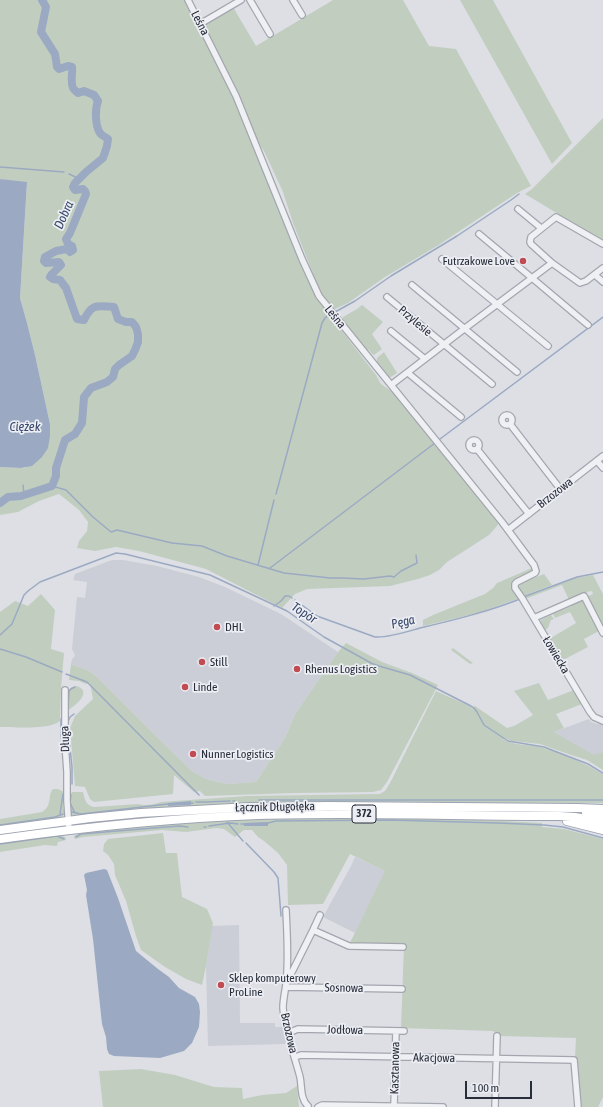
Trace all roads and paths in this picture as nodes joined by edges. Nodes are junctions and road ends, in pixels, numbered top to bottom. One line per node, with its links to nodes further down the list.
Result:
1 (188, 0): 6 (street, Leśna)
2 (241, 0): 6 (street)
3 (250, 0): 7 (street)
4 (293, 0): 5 (street)
5 (302, 15)
6 (200, 24): 30 (street, Leśna)
7 (270, 34)
8 (518, 209): 9 (street)
9 (541, 228): 11 (street); 13 (street)
10 (479, 234): 16 (street)
11 (603, 244)
12 (442, 259): 20 (street)
13 (552, 263): 15 (street); 16 (street, Przylesie)
14 (603, 268): 15 (street)
15 (594, 275): 17 (street)
16 (532, 278): 20 (street, Przylesie); 21 (street)
17 (603, 282)
18 (412, 285): 22 (street)
19 (387, 297): 24 (street, Przylesie)
20 (497, 304): 22 (street, Przylesie); 25 (street)
21 (588, 325)
22 (464, 329): 24 (street, Przylesie); 27 (street)
23 (390, 331): 26 (street, Przylesie)
24 (444, 344): 26 (street, Przylesie); 29 (street, Przylesie)
25 (548, 346)
26 (425, 360): 28 (street, Przylesie)
27 (517, 372)
28 (408, 373): 30 (street, Przylesie); 31 (street)
29 (492, 384)
30 (391, 385): 39 (street, Leśna)
31 (461, 416)
32 (510, 424): 37 (street)
33 (477, 449): 38 (street)
34 (603, 456): 35 (street, Brzozowa)
35 (597, 461): 36 (street); 37 (street, Brzozowa)
36 (603, 468)
37 (561, 490): 38 (street, Brzozowa)
38 (529, 514): 39 (street, Brzozowa)
39 (508, 530): 40 (street, Leśna)
40 (515, 584): 41 (street, Łowiecka)
41 (534, 618): 42 (street); 44 (street, Łowiecka)
42 (603, 633)
43 (65, 690): 49 (street, Długa)
44 (603, 721)
45 (552, 808): 46 (main road); 48 (main road, 372); 49 (main road, Łącznik Długołęka / 372)
46 (603, 808)
47 (534, 816): 50 (main road, 372); 52 (main road, Łącznik Długołęka / 372); 53 (main road)
48 (603, 816)
49 (68, 821): 51 (main road, Łącznik Długołęka / 372); 52 (street, Długa)
50 (603, 822)
51 (0, 830)
52 (69, 830): 54 (main road, Łącznik Długołęka / 372)
53 (603, 830)
54 (0, 839)
55 (286, 910): 59 (street, Brzozowa)
56 (320, 915): 57 (street)
57 (314, 930): 58 (street); 59 (street)
58 (403, 947)
59 (286, 985): 60 (street, Sosnowa); 63 (street, Brzozowa)
60 (402, 989)
61 (396, 1031): 62 (street, Jodłowa); 63 (street, Jodłowa); 66 (street, Kasztanowa)
62 (404, 1031)
63 (288, 1033): 65 (street, Brzozowa)
64 (497, 1036): 67 (street)
65 (295, 1057): 66 (street, Akacjowa); 68 (street, Brzozowa)
66 (396, 1057): 67 (street, Akacjowa); 69 (street, Kasztanowa)
67 (497, 1058): 72 (street); 73 (street, Akacjowa)
68 (307, 1106): 70 (street)
69 (394, 1106): 70 (street); 71 (street)
70 (317, 1107)
71 (444, 1107)
72 (495, 1107)
73 (578, 1107)

